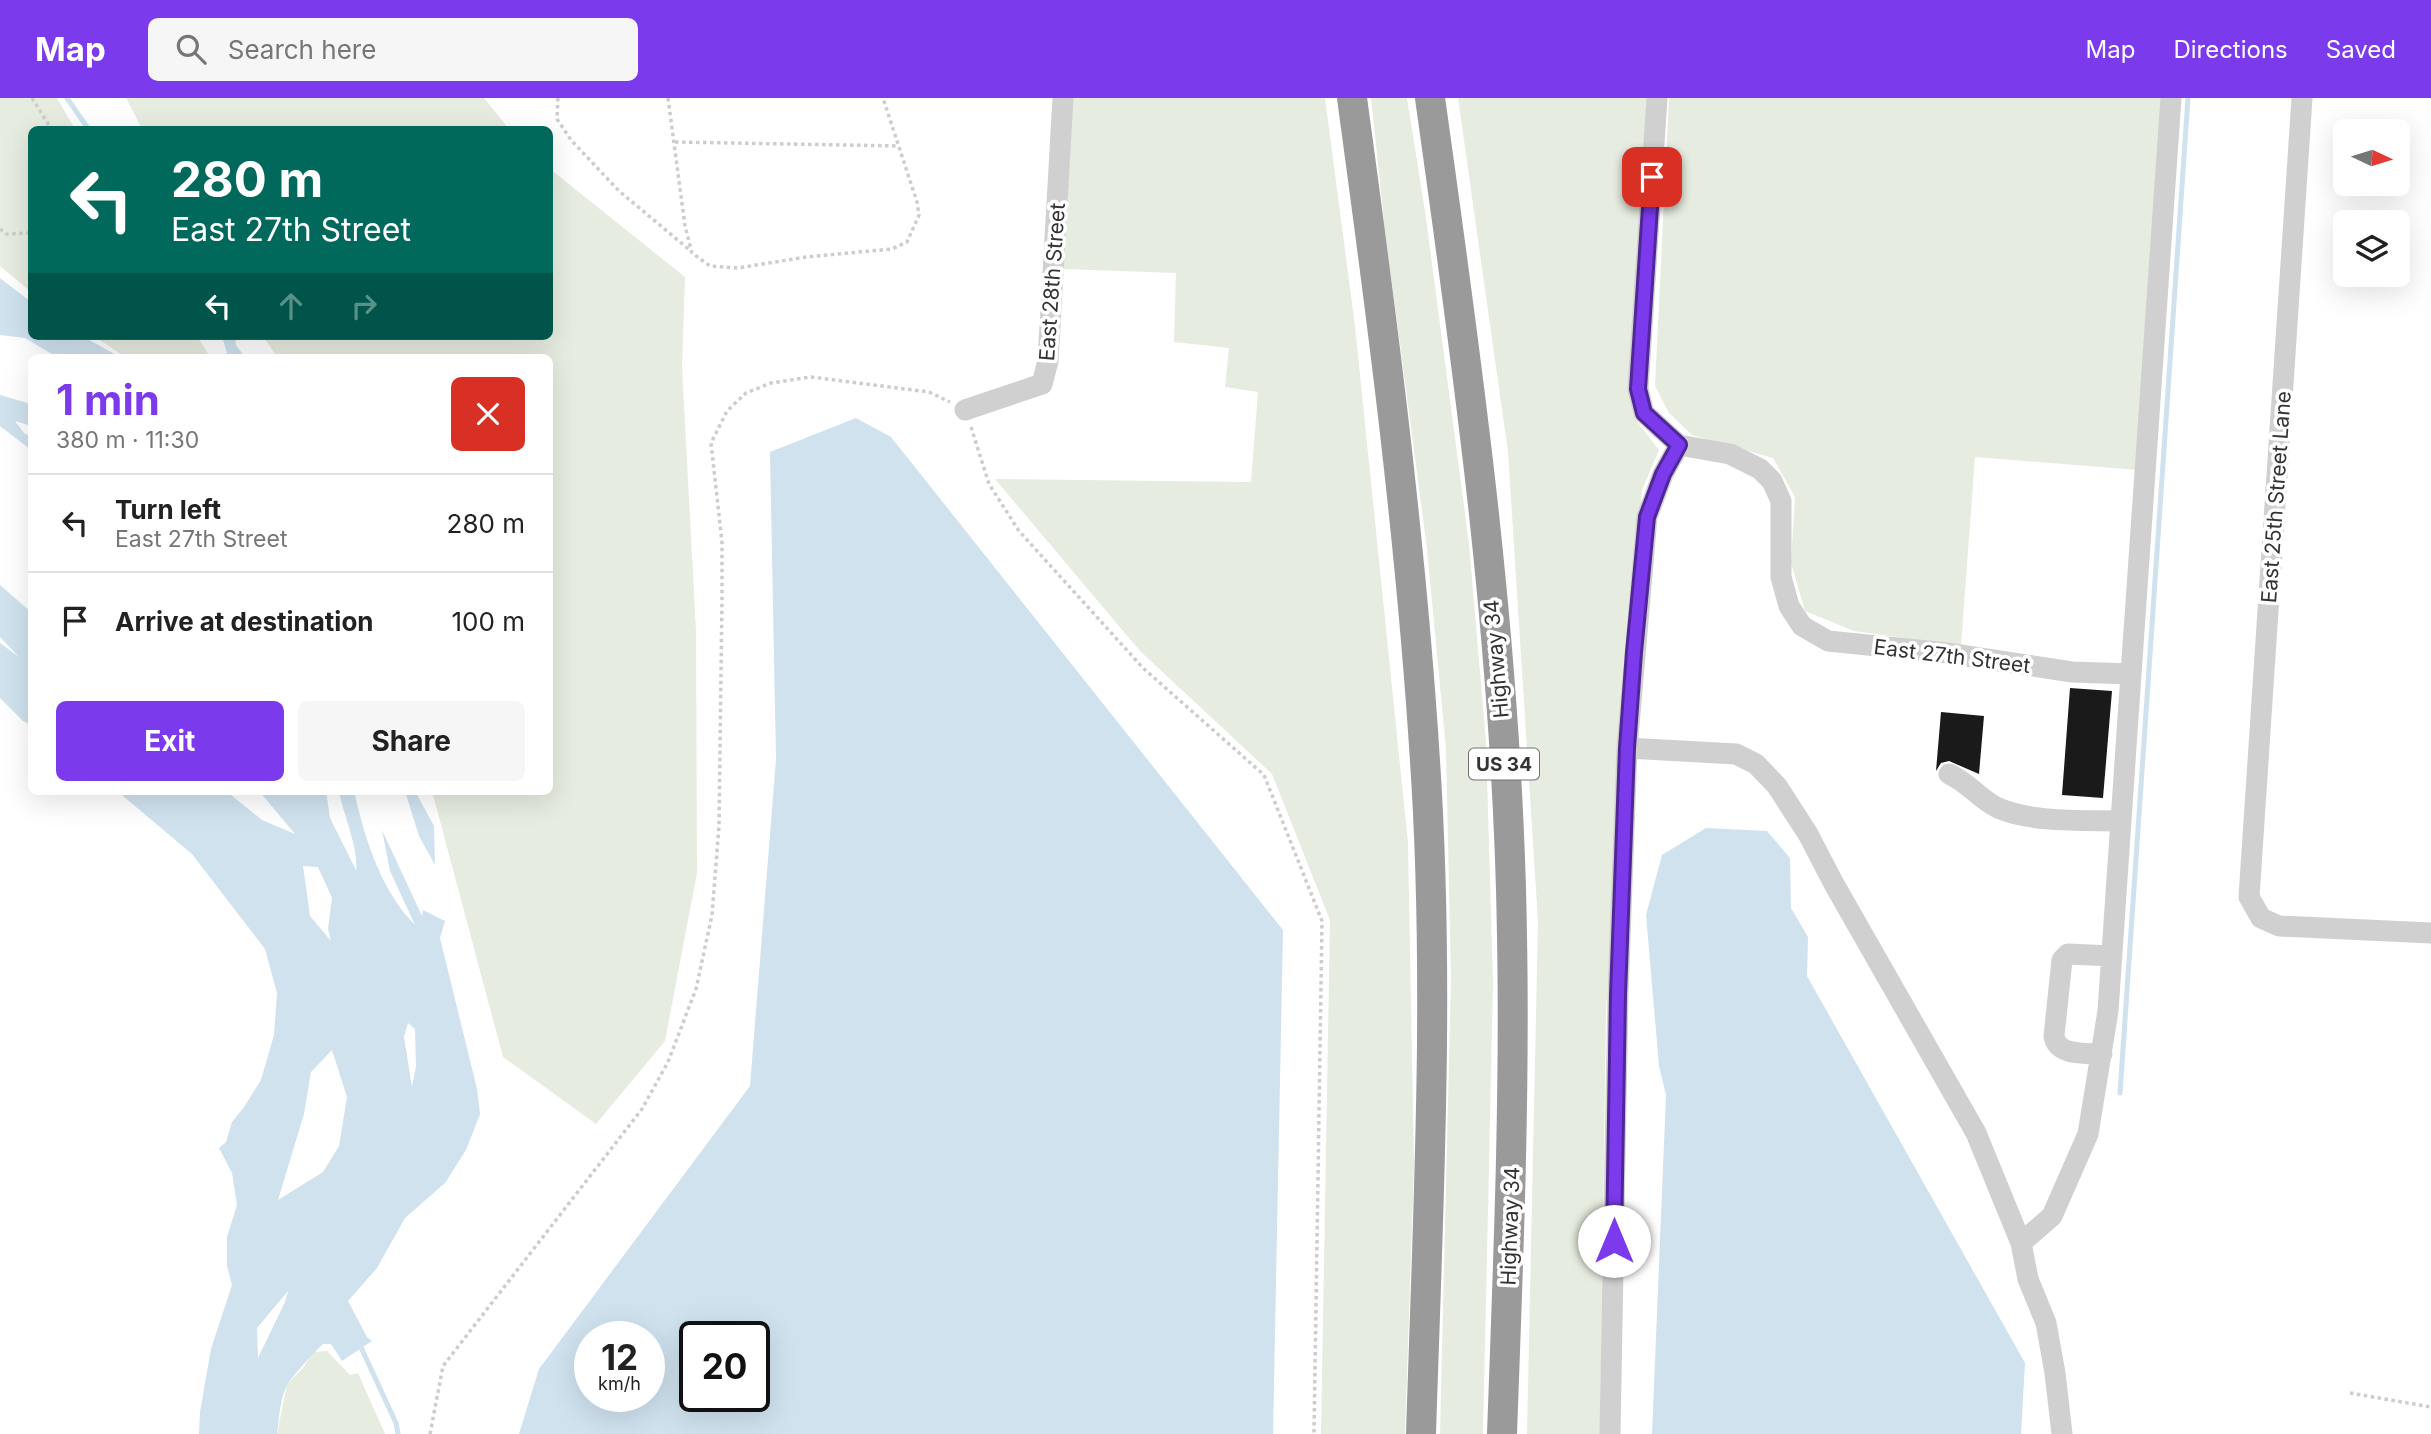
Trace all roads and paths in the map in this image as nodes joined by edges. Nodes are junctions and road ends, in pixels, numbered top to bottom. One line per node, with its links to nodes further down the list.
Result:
1 (32, 98): 11 (path)
2 (558, 98): 16 (path)
3 (668, 98): 12 (path)
4 (883, 98): 13 (path)
5 (1063, 98): 17 (street, East 28th Street)
6 (1352, 98): 31 (highway)
7 (1430, 98): 32 (highway, Highway 34 / US 34)
8 (1657, 98): 18 (street)
9 (2171, 98): 19 (street)
10 (2302, 98): 23 (street, East 25th Street Lane)
11 (50, 126)
12 (675, 142): 13 (path); 16 (path)
13 (899, 146): 16 (path)
14 (0, 229): 15 (path)
15 (28, 233)
16 (692, 253)
17 (965, 410): 29 (path); 30 (path)
18 (1679, 445): 19 (street, East 27th Street); 20 (street)
19 (2131, 674): 22 (street)
20 (1627, 748): 26 (street); 33 (street)
21 (1949, 774): 22 (street)
22 (2121, 821): 24 (street)
23 (2431, 933)
24 (2112, 956): 25 (street); 25 (street)
25 (2102, 1054): 26 (street)
26 (2021, 1243): 34 (street)
27 (2350, 1393): 28 (path)
28 (2431, 1407)
29 (430, 1434)
30 (1314, 1434)
31 (1421, 1434)
32 (1502, 1434)
33 (1610, 1434)
34 (2062, 1434)

